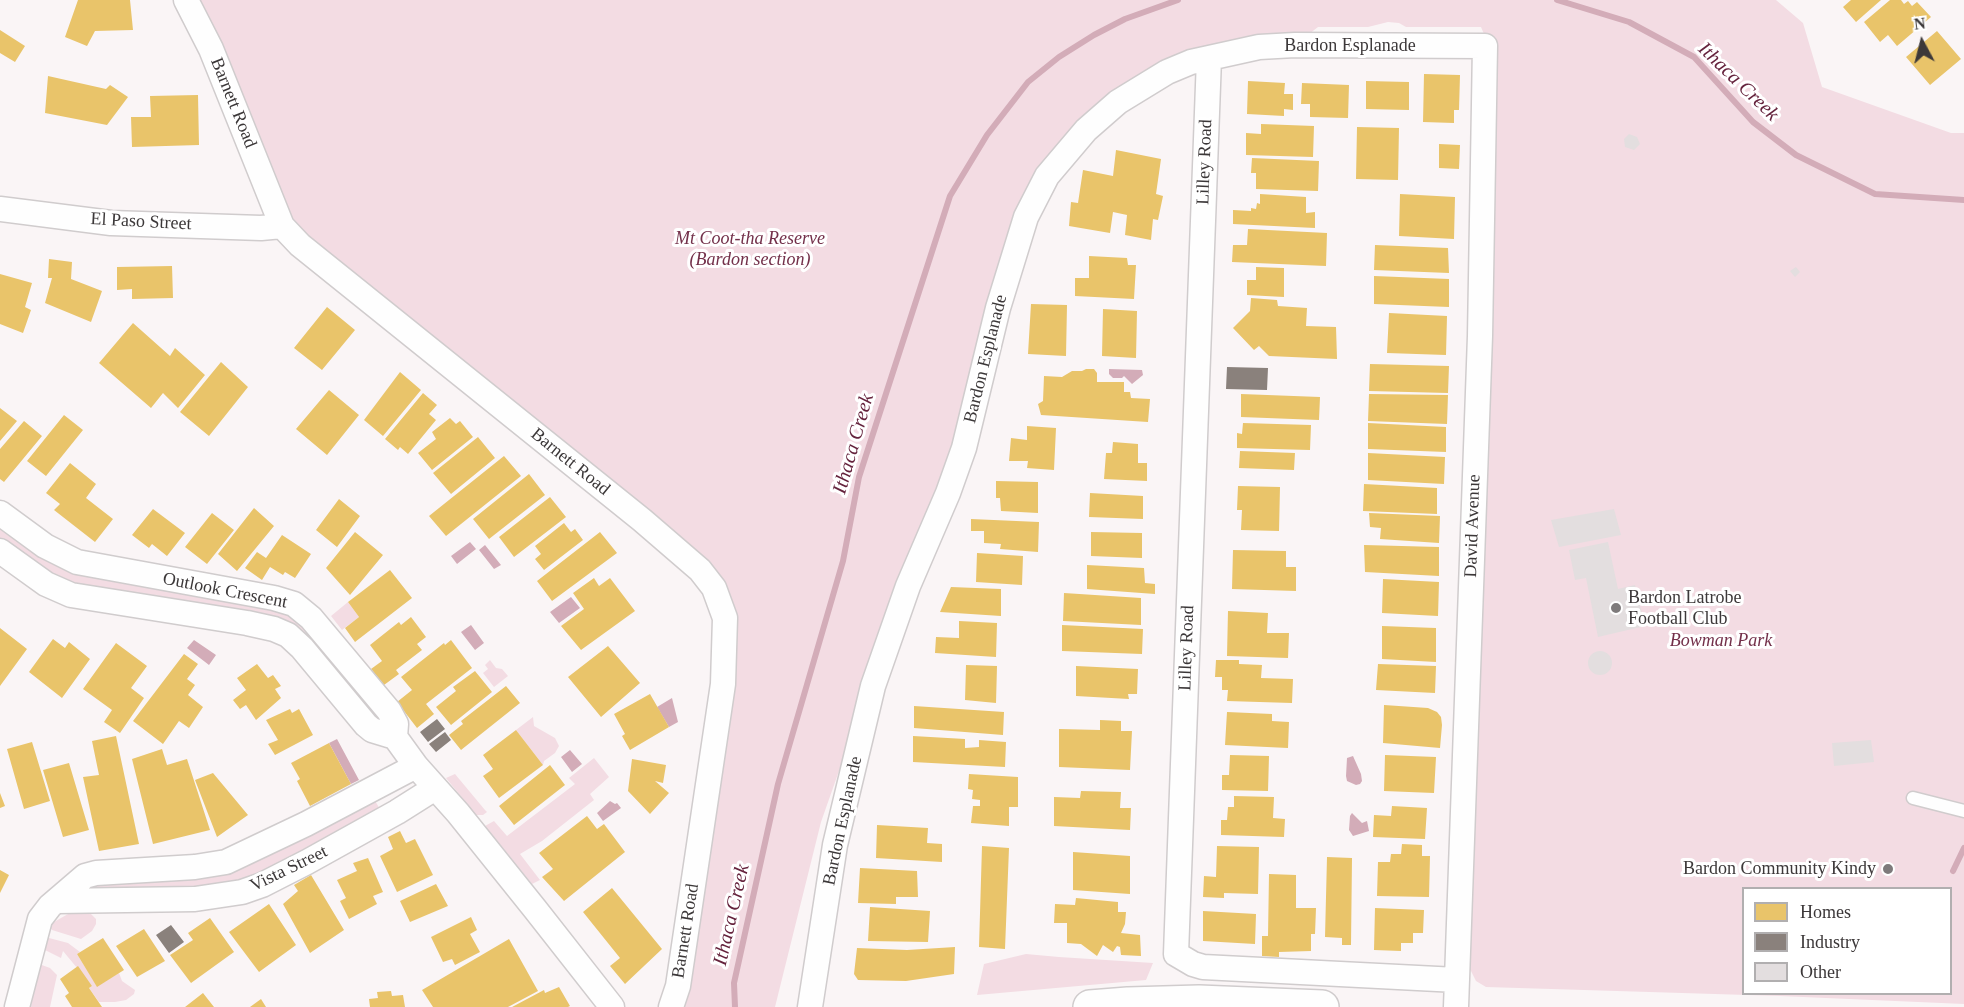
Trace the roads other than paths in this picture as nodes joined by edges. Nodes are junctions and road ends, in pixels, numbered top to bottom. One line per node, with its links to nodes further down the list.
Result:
1 (186, 0): 5 (street, Barnett Road)
2 (1485, 46): 3 (street, Bardon Esplanade); 14 (street, David Avenue)
3 (1209, 58): 14 (street, Lilley Road); 18 (street, Bardon Esplanade)
4 (0, 208): 5 (street, El Paso Street)
5 (282, 225): 17 (street, Barnett Road)
6 (0, 513): 8 (street, Outlook Crescent)
7 (0, 551): 8 (street, Outlook Crescent)
8 (394, 737): 9 (street, Outlook Crescent)
9 (416, 765): 10 (street, Outlook Crescent); 13 (street, Vista Street)
10 (435, 788): 13 (street, Vista Street); 16 (street, Outlook Crescent)
11 (1913, 798): 12 (lane)
12 (1964, 811)
13 (56, 901): 15 (street, Vista Street)
14 (1456, 980): 21 (street, David Avenue)
15 (17, 1007)
16 (612, 1007)
17 (671, 1007)
18 (810, 1007)
19 (1090, 1007): 20 (main road)
20 (1322, 1007)
21 (1456, 1007)

